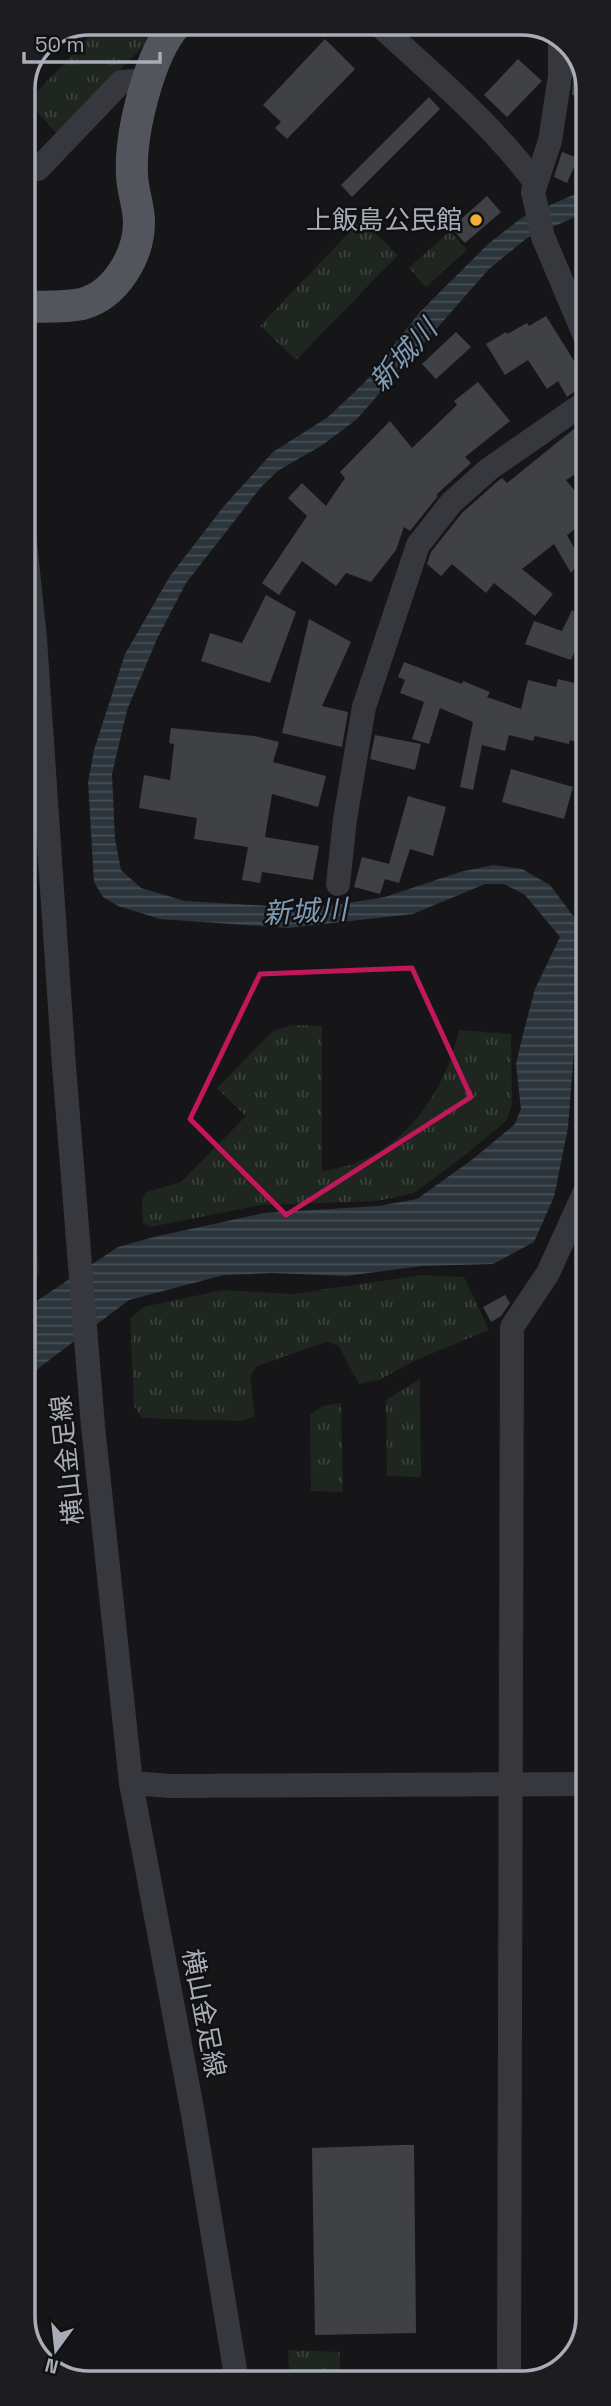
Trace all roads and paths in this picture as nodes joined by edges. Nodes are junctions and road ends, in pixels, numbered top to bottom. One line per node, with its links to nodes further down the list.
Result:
1 (168, 35): 4 (main road)
2 (390, 35): 6 (street)
3 (560, 50): 6 (street)
4 (148, 80): 5 (street); 7 (main road)
5 (35, 169)
6 (534, 188): 8 (street)
7 (35, 306)
8 (576, 315)
9 (576, 409): 11 (street)
10 (35, 639): 13 (street, 横山金足線)
11 (338, 884)
12 (576, 1211): 14 (street)
13 (131, 1783): 14 (street); 16 (street, 横山金足線)
14 (511, 1784): 15 (street); 17 (street)
15 (576, 1784)
16 (235, 2371)
17 (509, 2371)

